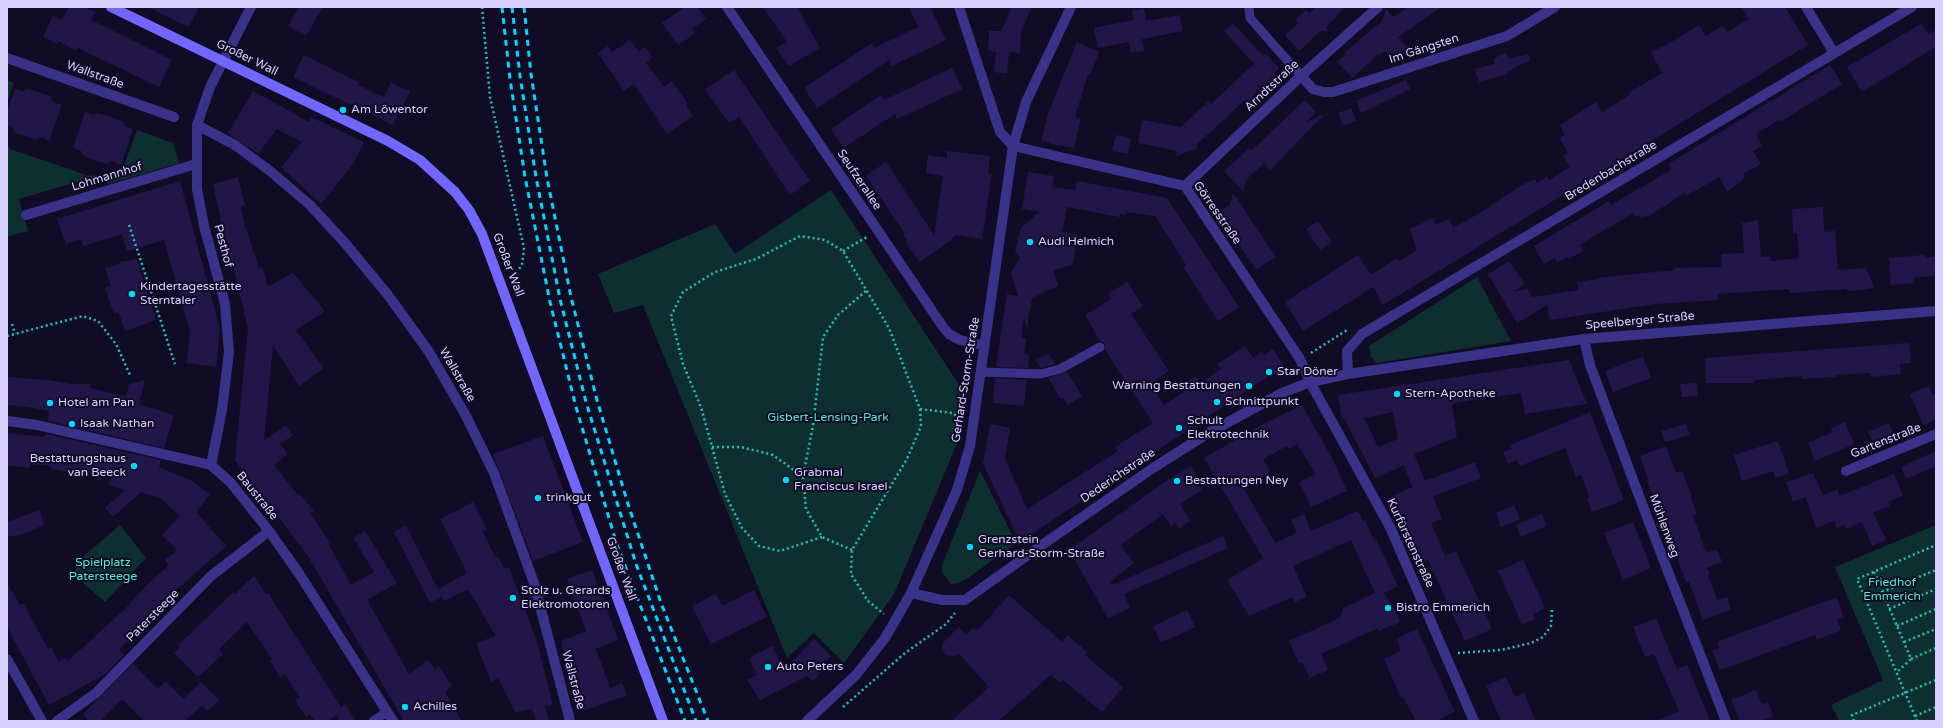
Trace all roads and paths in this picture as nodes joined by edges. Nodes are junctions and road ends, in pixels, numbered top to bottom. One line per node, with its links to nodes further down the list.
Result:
1 (111, 7): 14 (main road, Großer Wall)
2 (251, 7): 14 (street, Pesthof)
3 (482, 7): 25 (path)
4 (726, 7): 23 (street, Seufzerallee)
5 (959, 7): 18 (street)
6 (1070, 7): 18 (street, Gerhard-Storm-Straße)
7 (1249, 7): 15 (lane)
8 (1378, 7): 15 (street, Arndtstraße)
9 (1555, 7): 15 (street, Im Gängsten)
10 (1806, 7): 12 (street)
11 (1912, 7): 12 (street, Bredenbachstraße)
12 (1834, 54): 30 (street, Bredenbachstraße)
13 (7, 58): 16 (street, Wallstraße)
14 (223, 60): 17 (street, Pesthof); 25 (main road, Großer Wall)
15 (1301, 76): 20 (street, Arndtstraße)
16 (174, 117)
17 (196, 125): 19 (street, Pesthof); 81 (street, Wallstraße)
18 (1013, 146): 20 (street, Görresstraße); 33 (street, Gerhard-Storm-Straße)
19 (196, 164): 21 (street, Lohmannhof); 46 (street, Pesthof)
20 (1185, 186): 35 (street, Görresstraße)
21 (26, 215)
22 (129, 224): 36 (path)
23 (877, 231): 24 (path); 33 (street, Seufzerallee)
24 (843, 251): 26 (path); 45 (path)
25 (504, 290): 82 (main road, Großer Wall)
26 (867, 290): 41 (path); 48 (path)
27 (1936, 311): 32 (street, Speelberger Straße)
28 (12, 324): 29 (path)
29 (15, 334): 31 (path); 39 (path)
30 (1362, 334): 35 (path); 38 (street, Bredenbachstraße)
31 (7, 336)
32 (1584, 339): 38 (street, Speelberger Straße); 85 (street, Mühlenweg)
33 (985, 346): 37 (street, Gerhard-Storm-Straße)
34 (1100, 347): 37 (lane)
35 (1300, 360): 40 (street, Görresstraße)
36 (175, 364)
37 (981, 372): 43 (street, Gerhard-Storm-Straße)
38 (1348, 374): 40 (street, Dederichstraße)
39 (130, 375)
40 (1310, 382): 58 (street, Dederichstraße); 67 (street, Kurfürstenstraße)
41 (920, 409): 43 (path); 52 (path)
42 (7, 421): 46 (street, Baustraße)
43 (973, 425): 57 (street, Gerhard-Storm-Straße)
44 (1936, 434): 47 (street, Gartenstraße)
45 (712, 447): 48 (path); 50 (path)
46 (211, 465): 49 (street, Baustraße)
47 (1846, 471)
48 (803, 476): 50 (path)
49 (269, 531): 75 (street, Baustraße); 78 (street, Patersteege)
50 (822, 537): 52 (path)
51 (1936, 545): 54 (path)
52 (852, 550): 62 (path)
53 (1936, 570): 56 (path)
54 (1874, 572): 56 (path); 70 (path)
55 (1936, 589): 59 (path)
56 (1882, 592): 59 (path)
57 (911, 593): 58 (street); 62 (street, Gerhard-Storm-Straße)
58 (966, 600): 74 (path)
59 (1889, 609): 63 (path)
60 (1936, 609): 63 (path)
61 (1552, 610): 67 (path)
62 (894, 622): 83 (street, Gerhard-Storm-Straße)
63 (1896, 626): 65 (path)
64 (1936, 629): 65 (path)
65 (1904, 642): 69 (path)
66 (1936, 648): 69 (path)
67 (1446, 654): 84 (street, Kurfürstenstraße)
68 (7, 659): 77 (street)
69 (1911, 659): 70 (path)
70 (1896, 673): 72 (path)
71 (1936, 680): 72 (path)
72 (1905, 693): 76 (path); 86 (path)
73 (1936, 707): 76 (path)
74 (839, 710)
75 (387, 712): 79 (lane); 80 (street, Baustraße)
76 (1915, 716): 87 (path)
77 (42, 721)
78 (57, 721)
79 (373, 721)
80 (393, 721)
81 (570, 721)
82 (663, 721)
83 (807, 721)
84 (1474, 721)
85 (1726, 721)
86 (1854, 721)
87 (1917, 721)

